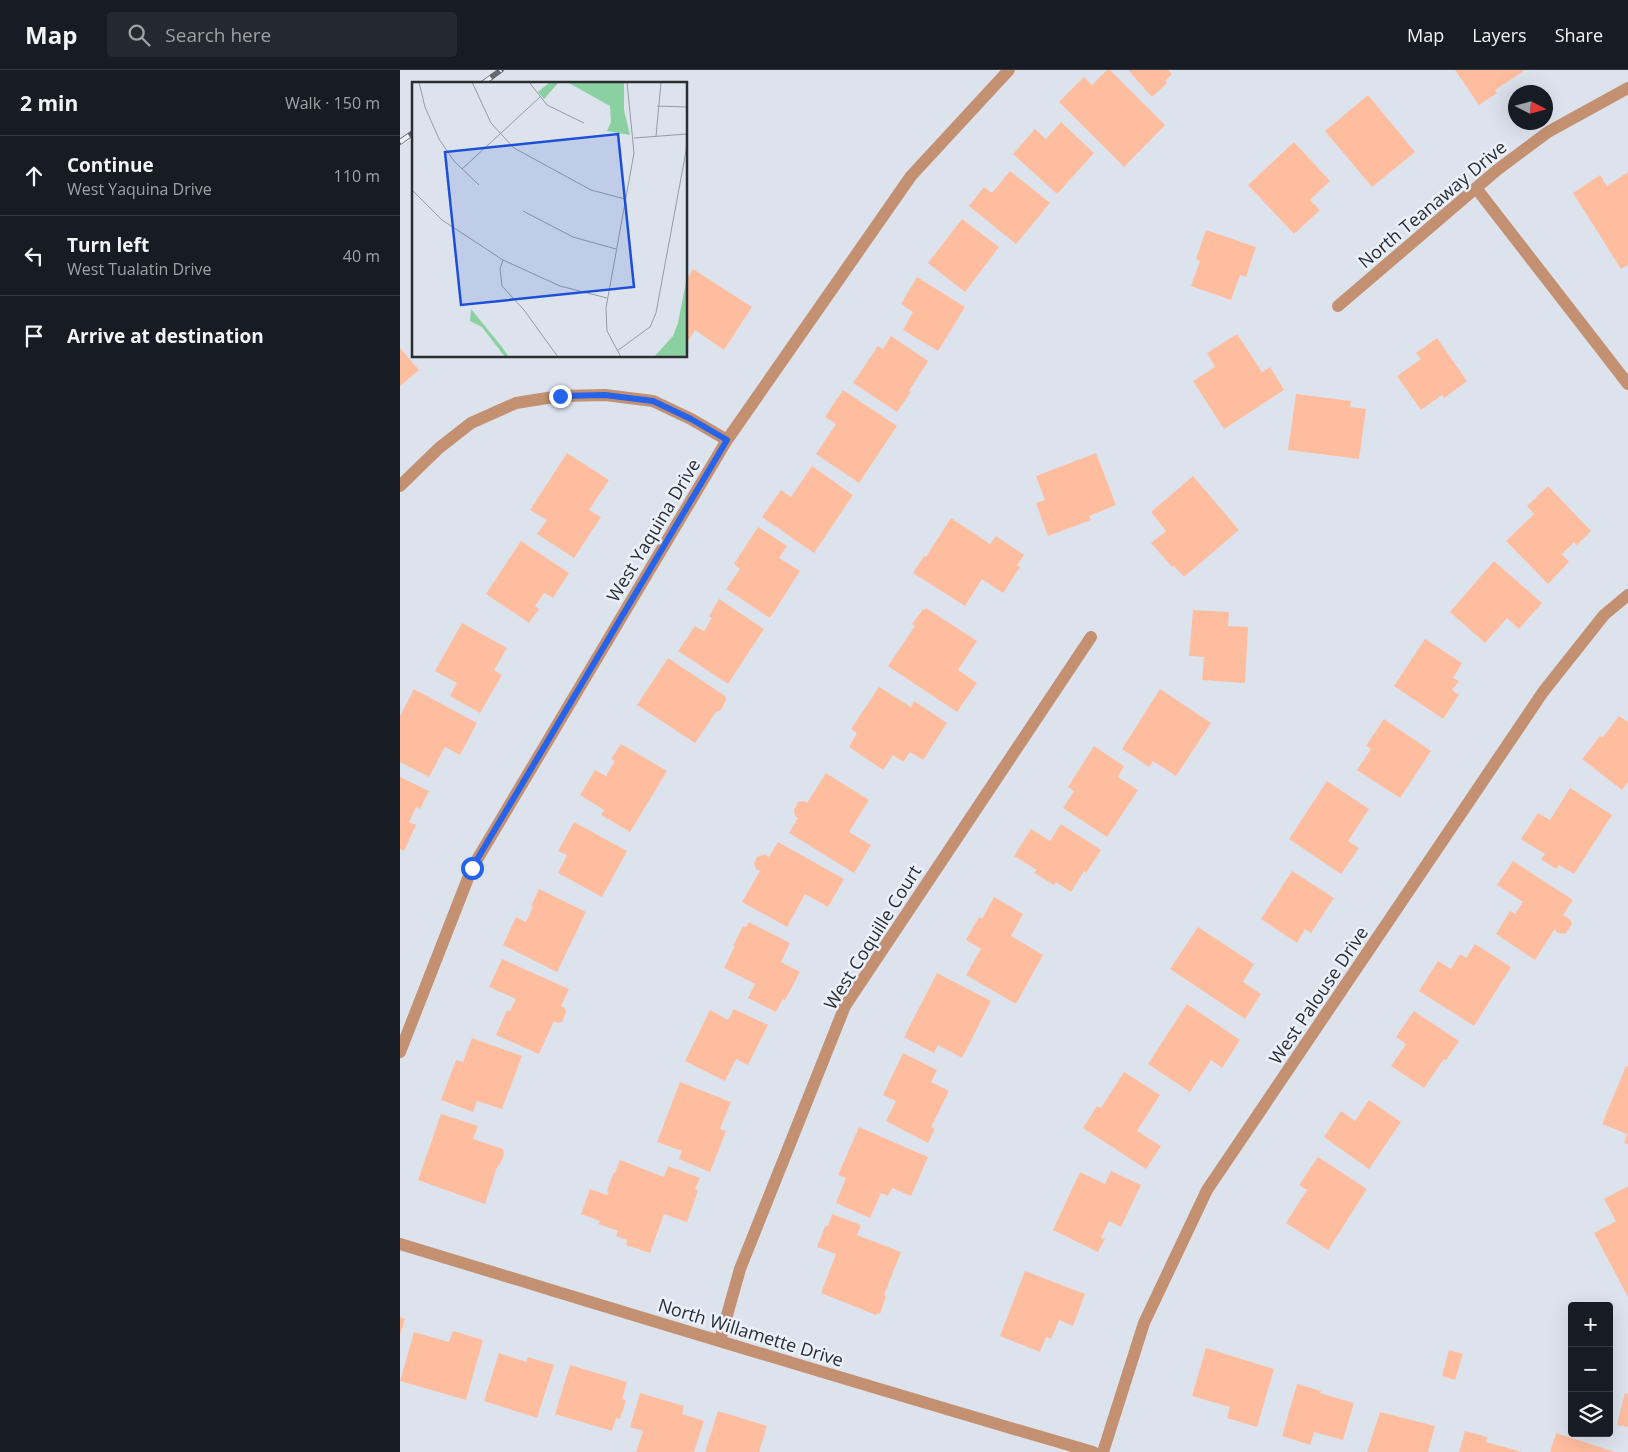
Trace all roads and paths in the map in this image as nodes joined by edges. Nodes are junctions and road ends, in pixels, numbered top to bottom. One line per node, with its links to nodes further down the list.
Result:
1 (1009, 70): 6 (street, West Yaquina Drive)
2 (1628, 88): 3 (street, North Teanaway Drive)
3 (1476, 188): 4 (street, North Teanaway Drive); 5 (street)
4 (1338, 306)
5 (1628, 384)
6 (727, 440): 7 (street); 10 (street, West Yaquina Drive)
7 (400, 486)
8 (1628, 595): 14 (street, West Palouse Drive)
9 (1090, 638): 12 (street, West Coquille Court)
10 (400, 1052)
11 (400, 1244): 12 (street, North Willamette Drive)
12 (720, 1340): 13 (street, North Willamette Drive)
13 (1093, 1452)
14 (1103, 1452)

